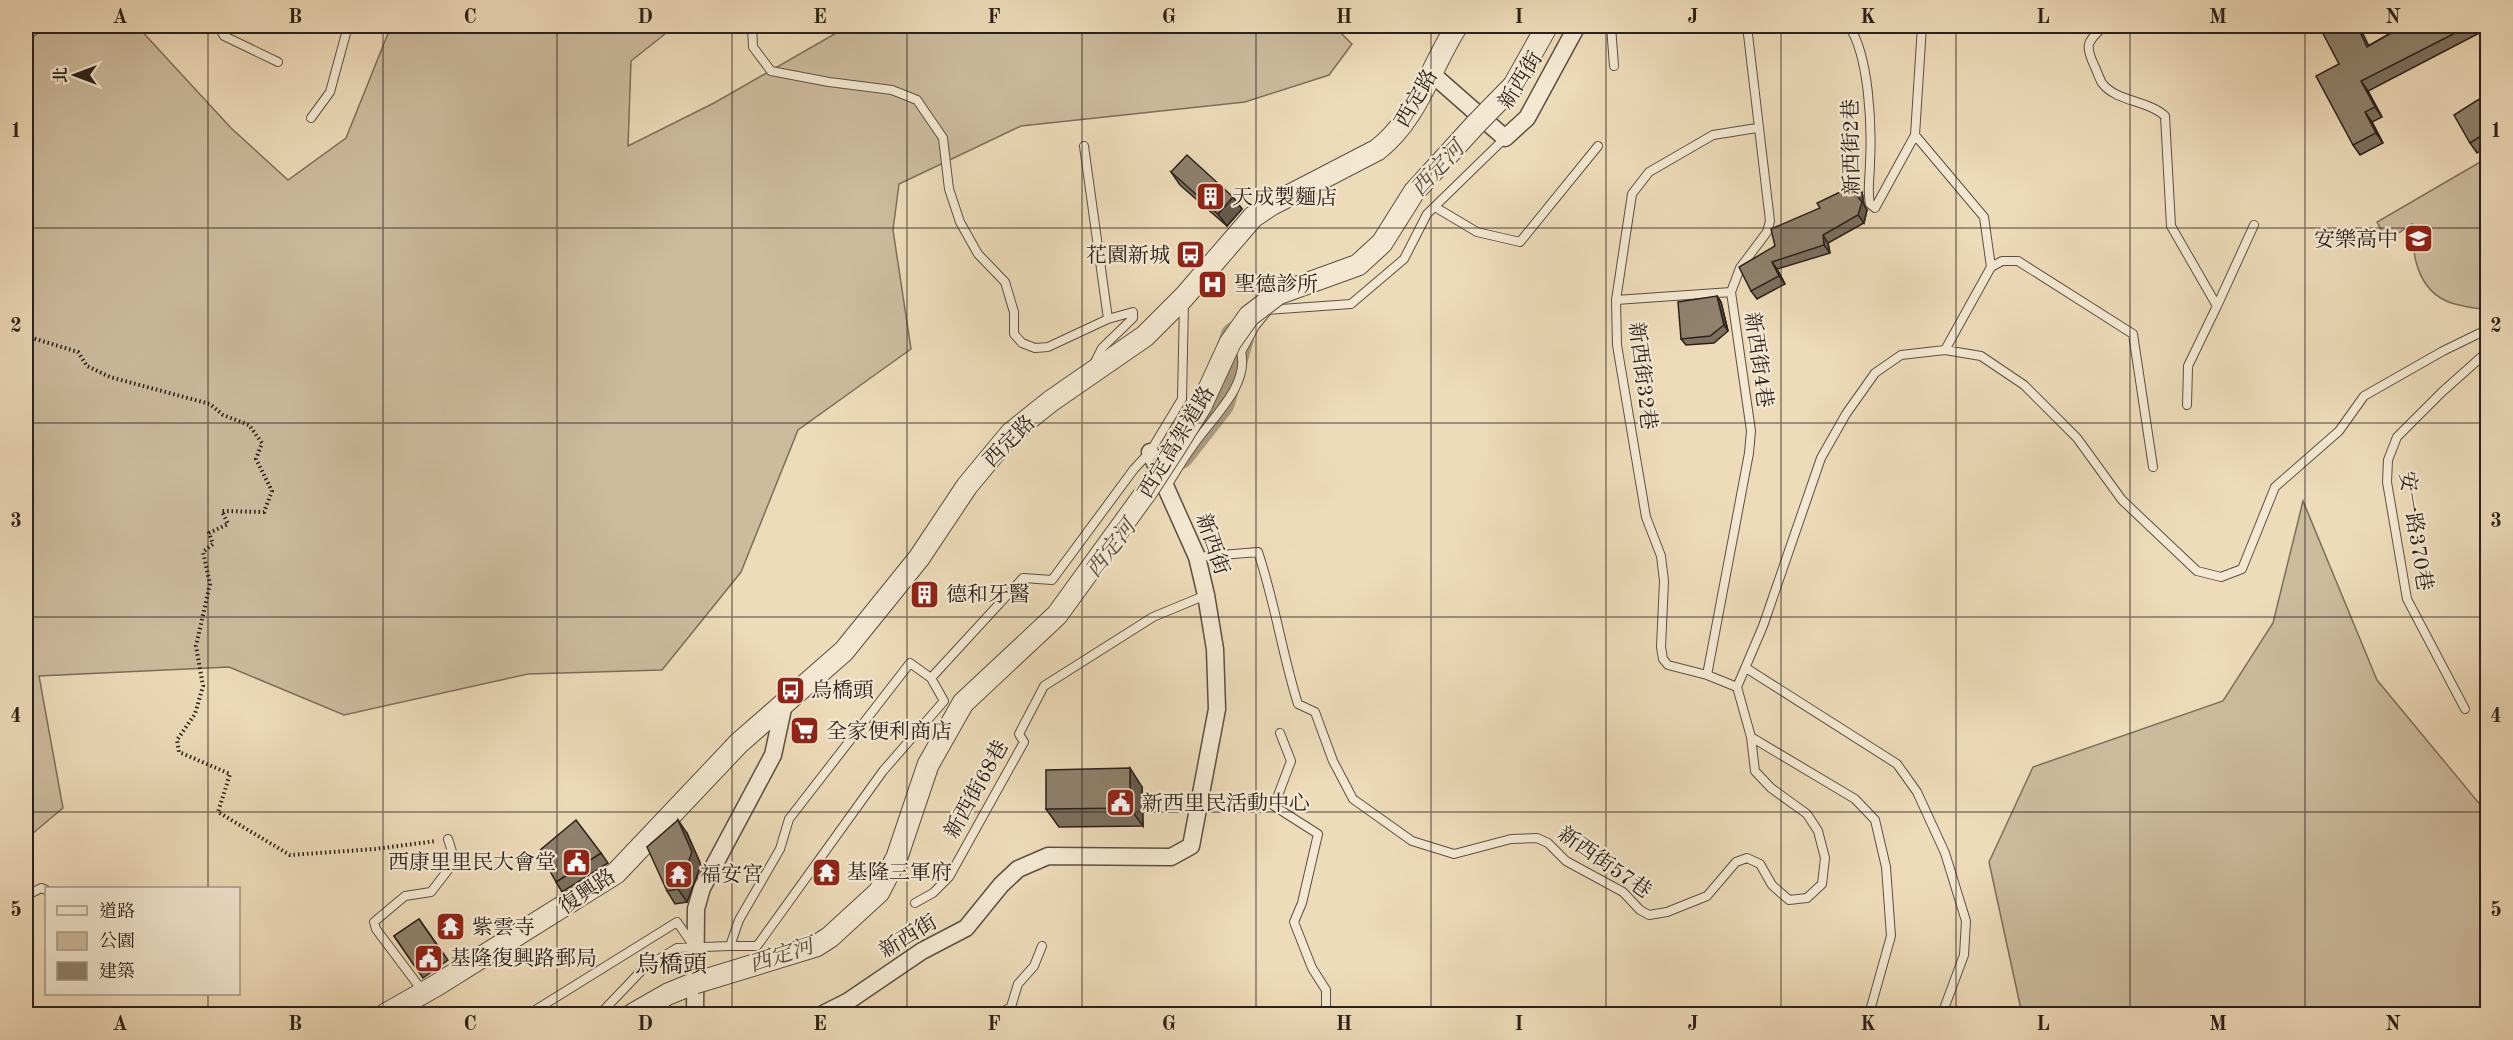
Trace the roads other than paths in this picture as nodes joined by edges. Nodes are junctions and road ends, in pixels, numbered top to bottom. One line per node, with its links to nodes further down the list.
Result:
1 (218, 26): 14 (lane)
2 (348, 26): 17 (lane)
3 (752, 26): 30 (lane)
4 (1457, 26): 16 (street, 西定路)
5 (1547, 26): 57 (street, 西定高架道路, bridge)
6 (1577, 26): 20 (street, 新西街)
7 (1611, 26): 15 (lane)
8 (1747, 26): 18 (lane, 新西街4巷)
9 (1849, 26): 13 (lane)
10 (1859, 26): 13 (lane)
11 (1922, 26): 19 (lane, 新西街2巷)
12 (2104, 26): 29 (lane)
13 (1855, 36): 19 (lane, 新西街2巷)
14 (278, 62)
15 (1614, 66)
16 (1431, 73): 20 (street); 27 (street, 西定路)
17 (311, 118)
18 (1757, 128): 26 (lane, 新西街4巷); 28 (lane, 新西街32巷)
19 (1915, 135): 25 (lane)
20 (1504, 138): 23 (lane, 新西街)
21 (1084, 146): 30 (lane)
22 (1598, 146): 23 (lane)
23 (1435, 207): 38 (lane, 新西街)
24 (2254, 225): 29 (lane)
25 (1991, 267): 32 (lane); 37 (lane)
26 (1731, 292): 28 (lane); 42 (lane, 新西街4巷)
27 (1184, 297): 34 (street, 西定路); 36 (lane)
28 (1616, 300): 42 (lane, 新西街32巷)
29 (2217, 306): 35 (lane)
30 (1108, 319): 34 (lane)
31 (2487, 329): 32 (lane)
32 (1945, 350): 41 (lane)
33 (2487, 351): 46 (lane, 安一路370巷)
34 (1087, 377): 45 (street, 西定路)
35 (2187, 405)
36 (1150, 452): 38 (street); 43 (lane)
37 (2153, 467)
38 (1167, 486): 39 (street, 新西街)
39 (1197, 557): 40 (street, 新西街); 48 (lane, 新西街57巷)
40 (1206, 595): 52 (lane, 新西街68巷); 63 (street, 新西街)
41 (1746, 668): 44 (lane); 67 (lane)
42 (1707, 675): 44 (lane)
43 (931, 678): 53 (lane); 53 (lane)
44 (1737, 687): 48 (lane)
45 (784, 704): 55 (street); 56 (street, 復興路)
46 (2465, 709)
47 (1280, 733): 65 (lane)
48 (1751, 737): 66 (lane)
49 (448, 839): 56 (lane)
50 (45, 890): 51 (lane)
51 (26, 896)
52 (915, 903)
53 (730, 946): 55 (lane)
54 (1042, 946): 58 (lane)
55 (695, 954): 57 (street); 60 (lane); 61 (lane)
56 (424, 993): 59 (street, 復興路)
57 (695, 999): 62 (street, 西定高架道路)
58 (1013, 1011): 64 (lane)
59 (386, 1014)
60 (529, 1014)
61 (600, 1014)
62 (633, 1014)
63 (823, 1014)
64 (999, 1014)
65 (1326, 1014)
66 (1869, 1014)
67 (1942, 1014)

